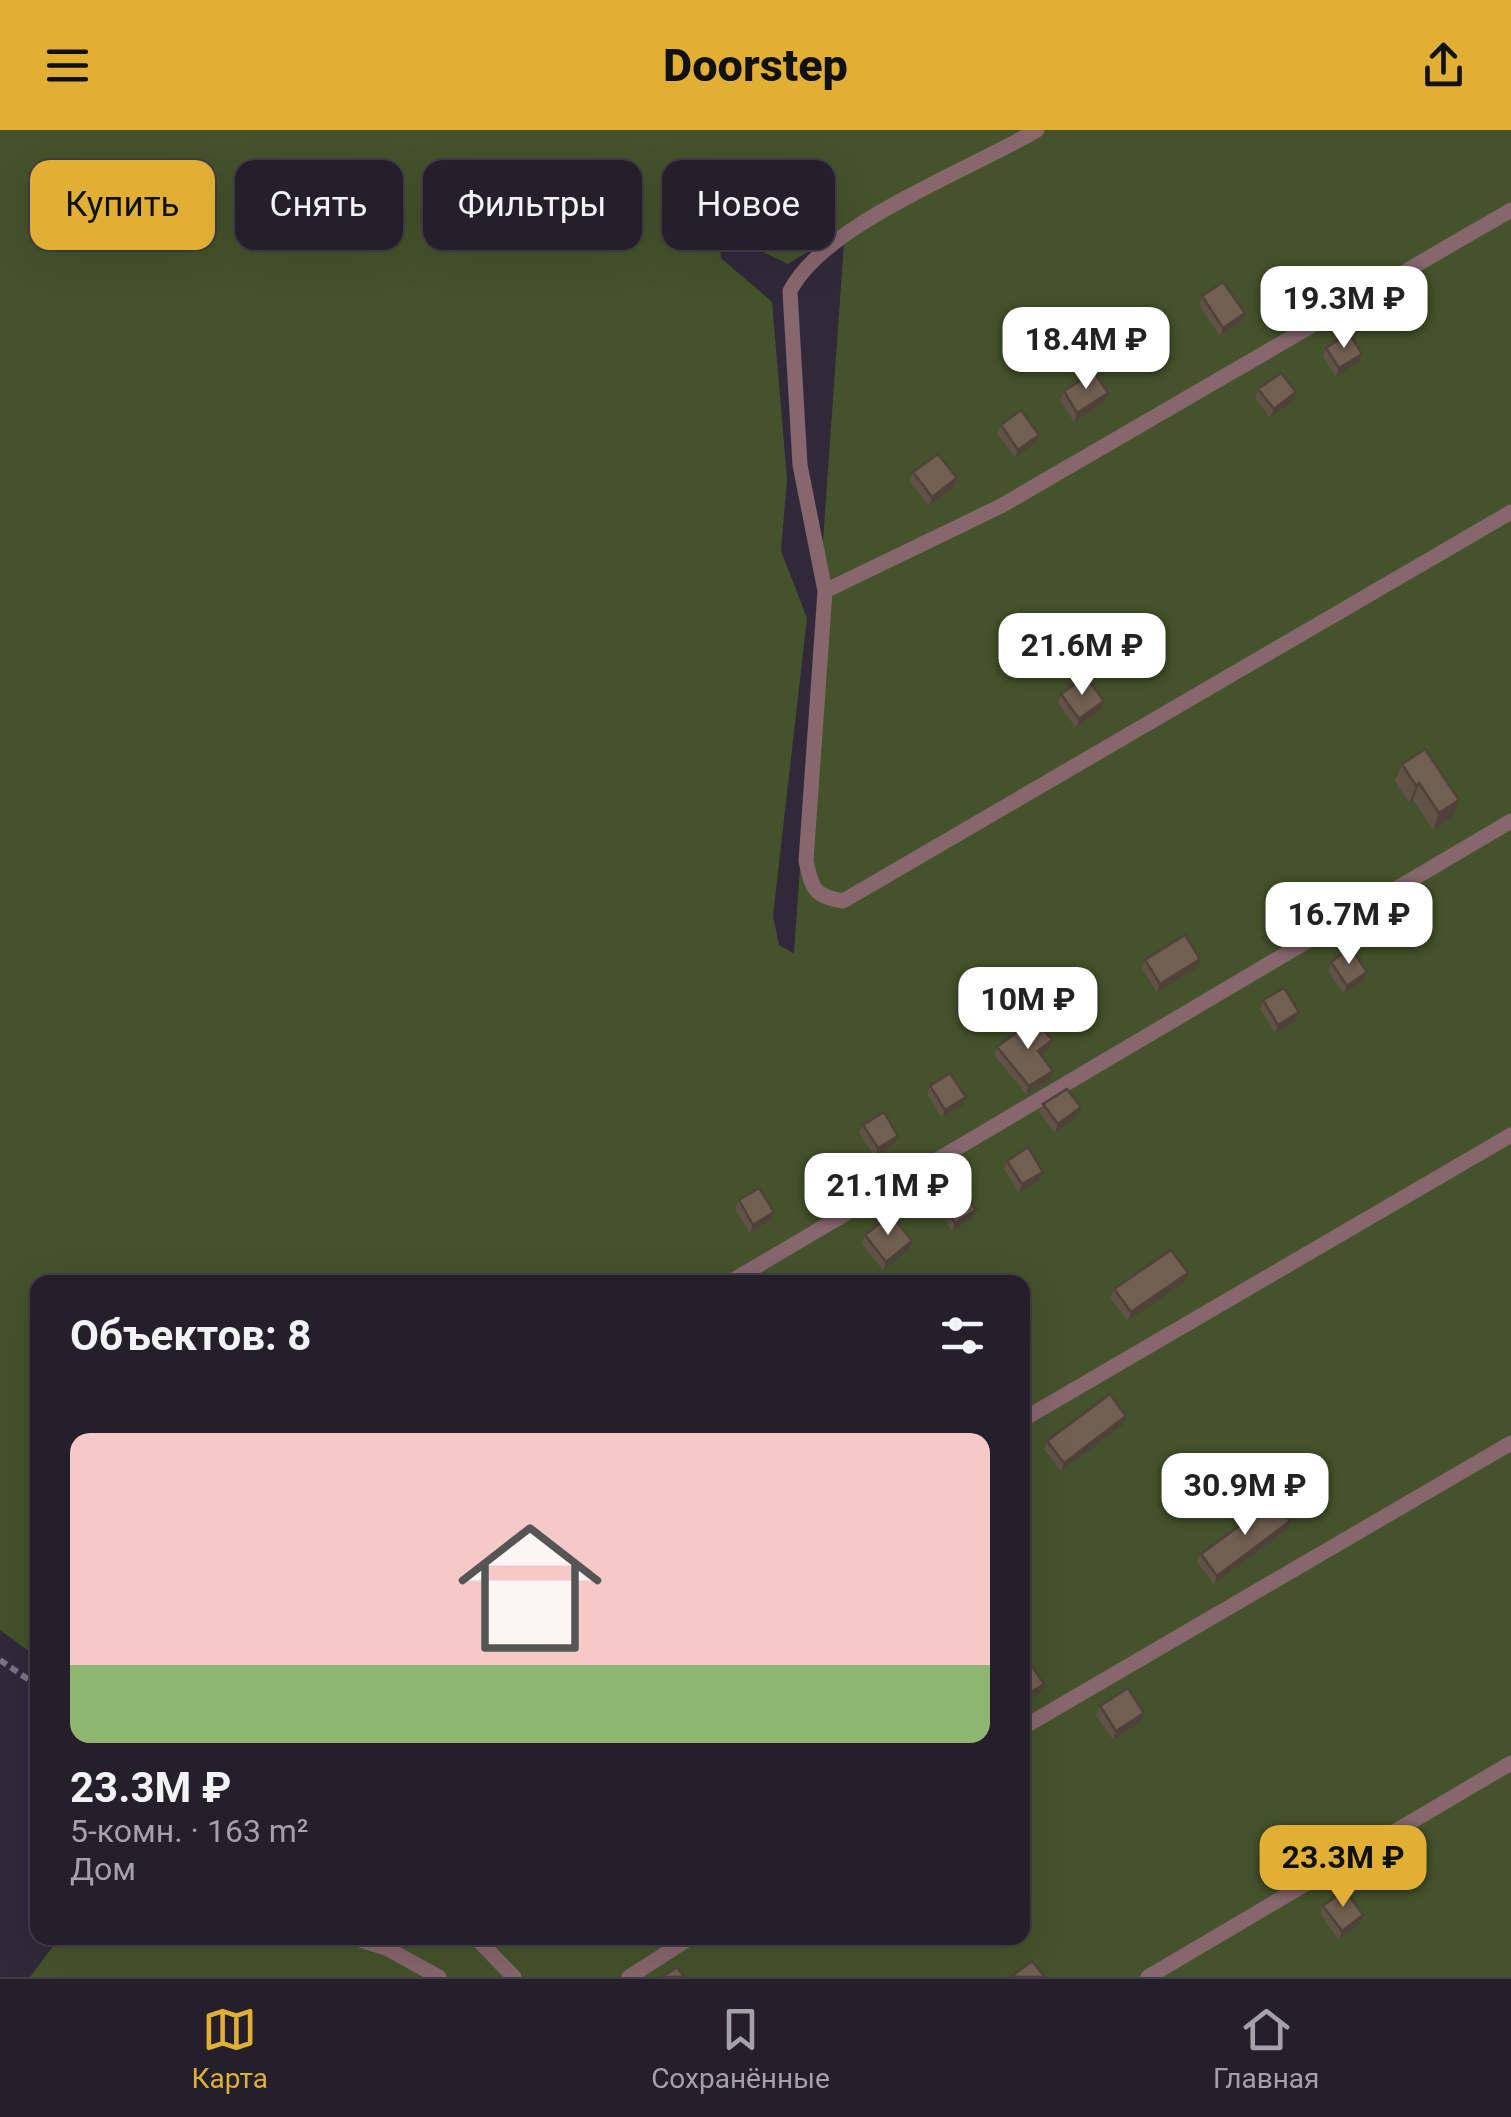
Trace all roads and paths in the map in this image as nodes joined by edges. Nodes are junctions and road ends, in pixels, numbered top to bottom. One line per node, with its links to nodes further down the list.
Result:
1 (1037, 130): 4 (lane)
2 (1511, 210): 4 (lane)
3 (1511, 512): 4 (lane)
4 (825, 591)
5 (1511, 821): 7 (lane)
6 (1511, 1134): 8 (lane)
7 (742, 1275)
8 (1030, 1415)
9 (1511, 1443): 12 (lane)
10 (0, 1660): 11 (path)
11 (30, 1681)
12 (1030, 1723)
13 (1511, 1763): 20 (lane)
14 (376, 1945): 17 (lane)
15 (483, 1945): 18 (lane)
16 (679, 1945): 19 (lane)
17 (439, 1977)
18 (514, 1977)
19 (630, 1977)
20 (1148, 1977)

